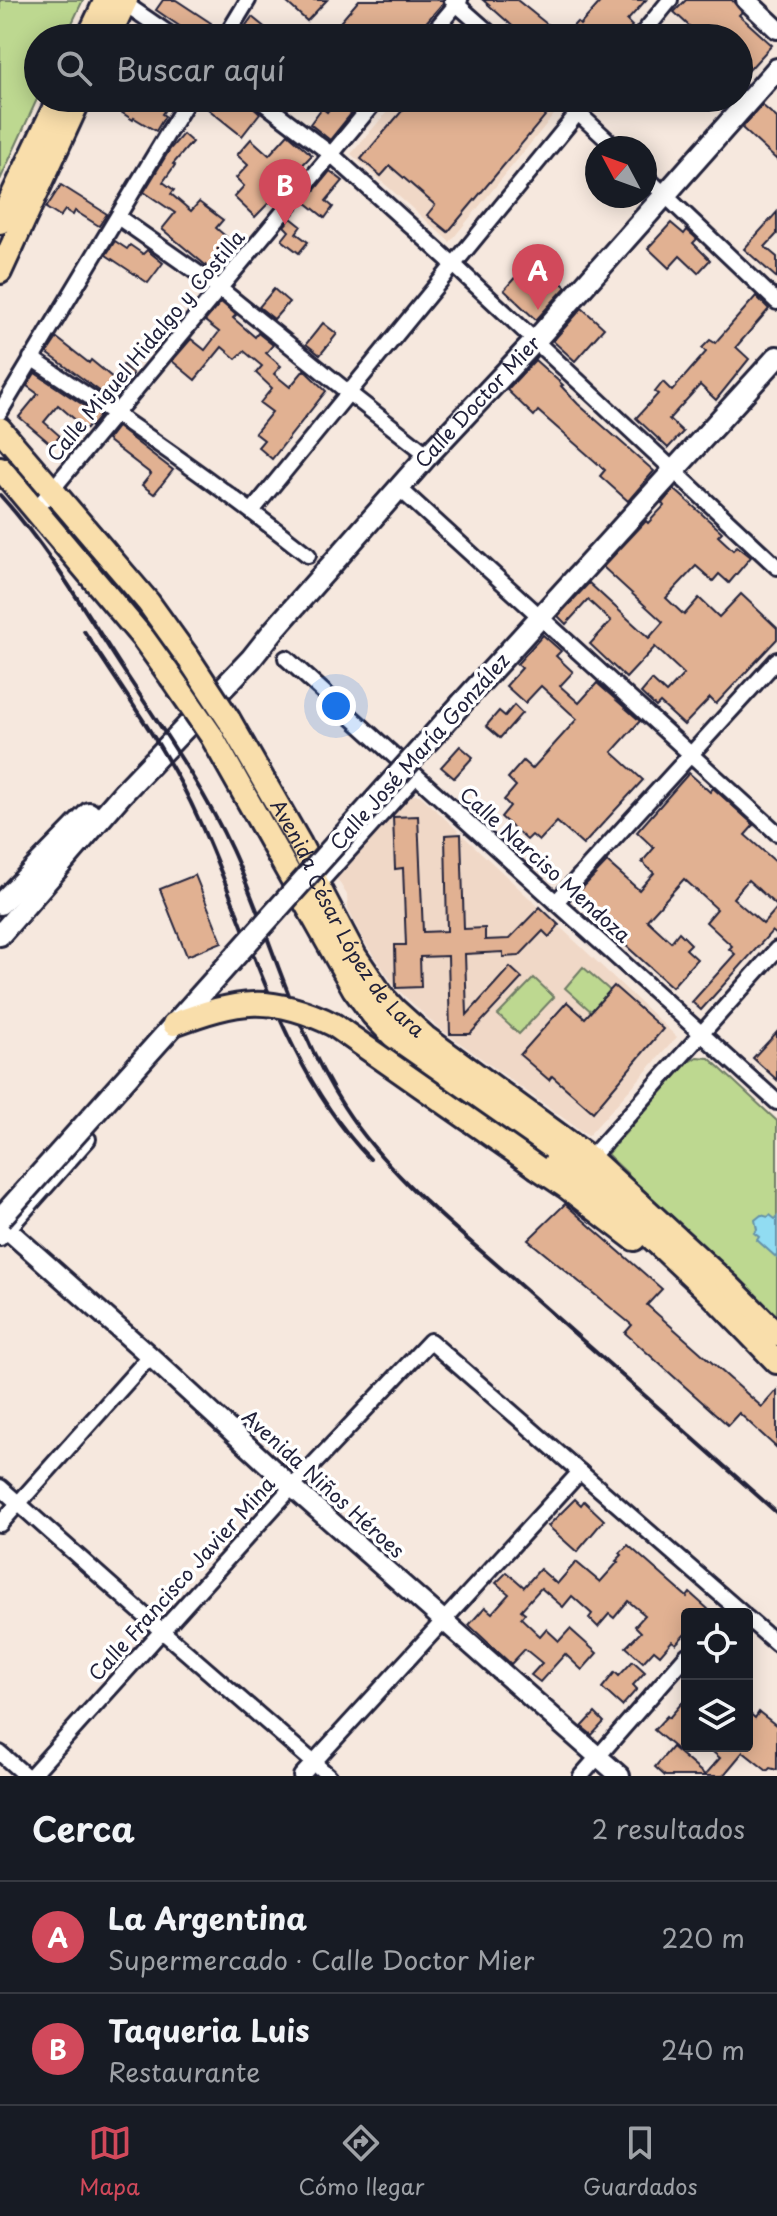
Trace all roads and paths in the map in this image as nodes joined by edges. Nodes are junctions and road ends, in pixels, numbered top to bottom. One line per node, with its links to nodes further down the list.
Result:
1 (248, 0): 9 (street)
2 (670, 0): 12 (street)
3 (746, 0): 13 (street)
4 (118, 1): 6 (main road); 7 (main road); 8 (street)
5 (456, 1): 10 (street); 11 (street)
6 (99, 24)
7 (112, 24)
8 (153, 24)
9 (233, 24)
10 (439, 24)
11 (480, 24)
12 (650, 24)
13 (777, 29)
14 (777, 69): 15 (main road, Calle Doctor Mier)
15 (753, 96)
16 (62, 112): 28 (main road)
17 (64, 112): 30 (main road)
18 (181, 112): 27 (street)
19 (276, 112): 24 (street)
20 (366, 112): 24 (street, Calle Miguel Hidalgo y Costilla)
21 (578, 112): 23 (street); 29 (street)
22 (739, 112): 26 (main road, Calle Doctor Mier)
23 (603, 136)
24 (331, 154): 29 (street); 31 (street, Calle Miguel Hidalgo y Costilla)
25 (657, 187): 26 (street)
26 (666, 195): 32 (street); 33 (main road, Calle Doctor Mier)
27 (118, 217): 31 (street); 35 (street)
28 (0, 222)
29 (454, 265): 33 (street); 36 (street)
30 (0, 272)
31 (219, 288): 36 (street); 38 (street, Calle Miguel Hidalgo y Costilla)
32 (777, 302)
33 (535, 341): 40 (main road, Calle Doctor Mier); 42 (street)
34 (777, 357): 42 (main road, Calle José María González)
35 (31, 358): 37 (street); 38 (street)
36 (349, 393): 40 (street); 46 (street)
37 (0, 412)
38 (116, 414): 44 (street, Calle Miguel Hidalgo y Costilla); 46 (street)
39 (0, 429): 44 (main road, Avenida César López de Lara)
40 (428, 455): 43 (main road, Calle Doctor Mier)
41 (0, 468): 45 (main road, Avenida César López de Lara)
42 (674, 472): 48 (street); 49 (main road, Calle José María González)
43 (399, 488): 49 (street); 50 (main road, Calle Doctor Mier)
44 (53, 489): 45 (street, Calle Miguel Hidalgo y Costilla); 57 (main road, Avenida César López de Lara, bridge)
45 (36, 509): 58 (main road, Avenida César López de Lara, bridge)
46 (252, 511): 47 (street)
47 (308, 555)
48 (777, 567)
49 (542, 618): 53 (street); 64 (main road, Calle José María González, bridge)
50 (274, 630): 61 (main road, Calle Doctor Mier); 62 (main road, Calle Doctor Mier)
51 (286, 658): 54 (street, Calle Narciso Mendoza)
52 (777, 660): 53 (street)
53 (690, 755): 56 (street); 60 (street)
54 (400, 761): 55 (street, Calle Narciso Mendoza); 57 (street)
55 (416, 776): 59 (street); 60 (street, Calle Narciso Mendoza)
56 (777, 833)
57 (309, 862): 58 (street); 59 (main road, Avenida César López de Lara)
58 (291, 877): 59 (main road, Avenida César López de Lara)
59 (311, 893): 68 (main road, Avenida César López de Lara)
60 (556, 902): 65 (street, Calle Narciso Mendoza)
61 (0, 904)
62 (0, 935)
63 (777, 949): 65 (street)
64 (174, 1024): 69 (main road, Calle José María González, bridge); 70 (main road, bridge)
65 (701, 1033): 66 (street, Calle Narciso Mendoza); 68 (street)
66 (777, 1102)
67 (88, 1139): 69 (street)
68 (583, 1165): 70 (main road, Avenida César López de Lara); 71 (main road, Avenida César López de Lara)
69 (2, 1227): 72 (street, Avenida Niños Héroes)
70 (712, 1295): 73 (main road, Avenida César López de Lara)
71 (777, 1334)
72 (150, 1356): 76 (street, Avenida Niños Héroes); 77 (street)
73 (777, 1362)
74 (580, 1472): 76 (street, Calle Francisco Javier Mina); 79 (street); 80 (street)
75 (0, 1487): 77 (street)
76 (292, 1487): 80 (street, Avenida Niños Héroes); 82 (street, Calle Francisco Javier Mina)
77 (19, 1503): 78 (street); 82 (street)
78 (0, 1524)
79 (732, 1608)
80 (443, 1622): 86 (street, Avenida Niños Héroes); 87 (street)
81 (753, 1625): 83 (street)
82 (162, 1631): 87 (street); 88 (street, Calle Francisco Javier Mina)
83 (777, 1644)
84 (681, 1662): 86 (street)
85 (0, 1753): 88 (street)
86 (597, 1757): 91 (street); 92 (street, Avenida Niños Héroes)
87 (314, 1762): 89 (street); 90 (street)
88 (29, 1776)
89 (301, 1776)
90 (329, 1776)
91 (581, 1776)
92 (620, 1776)

